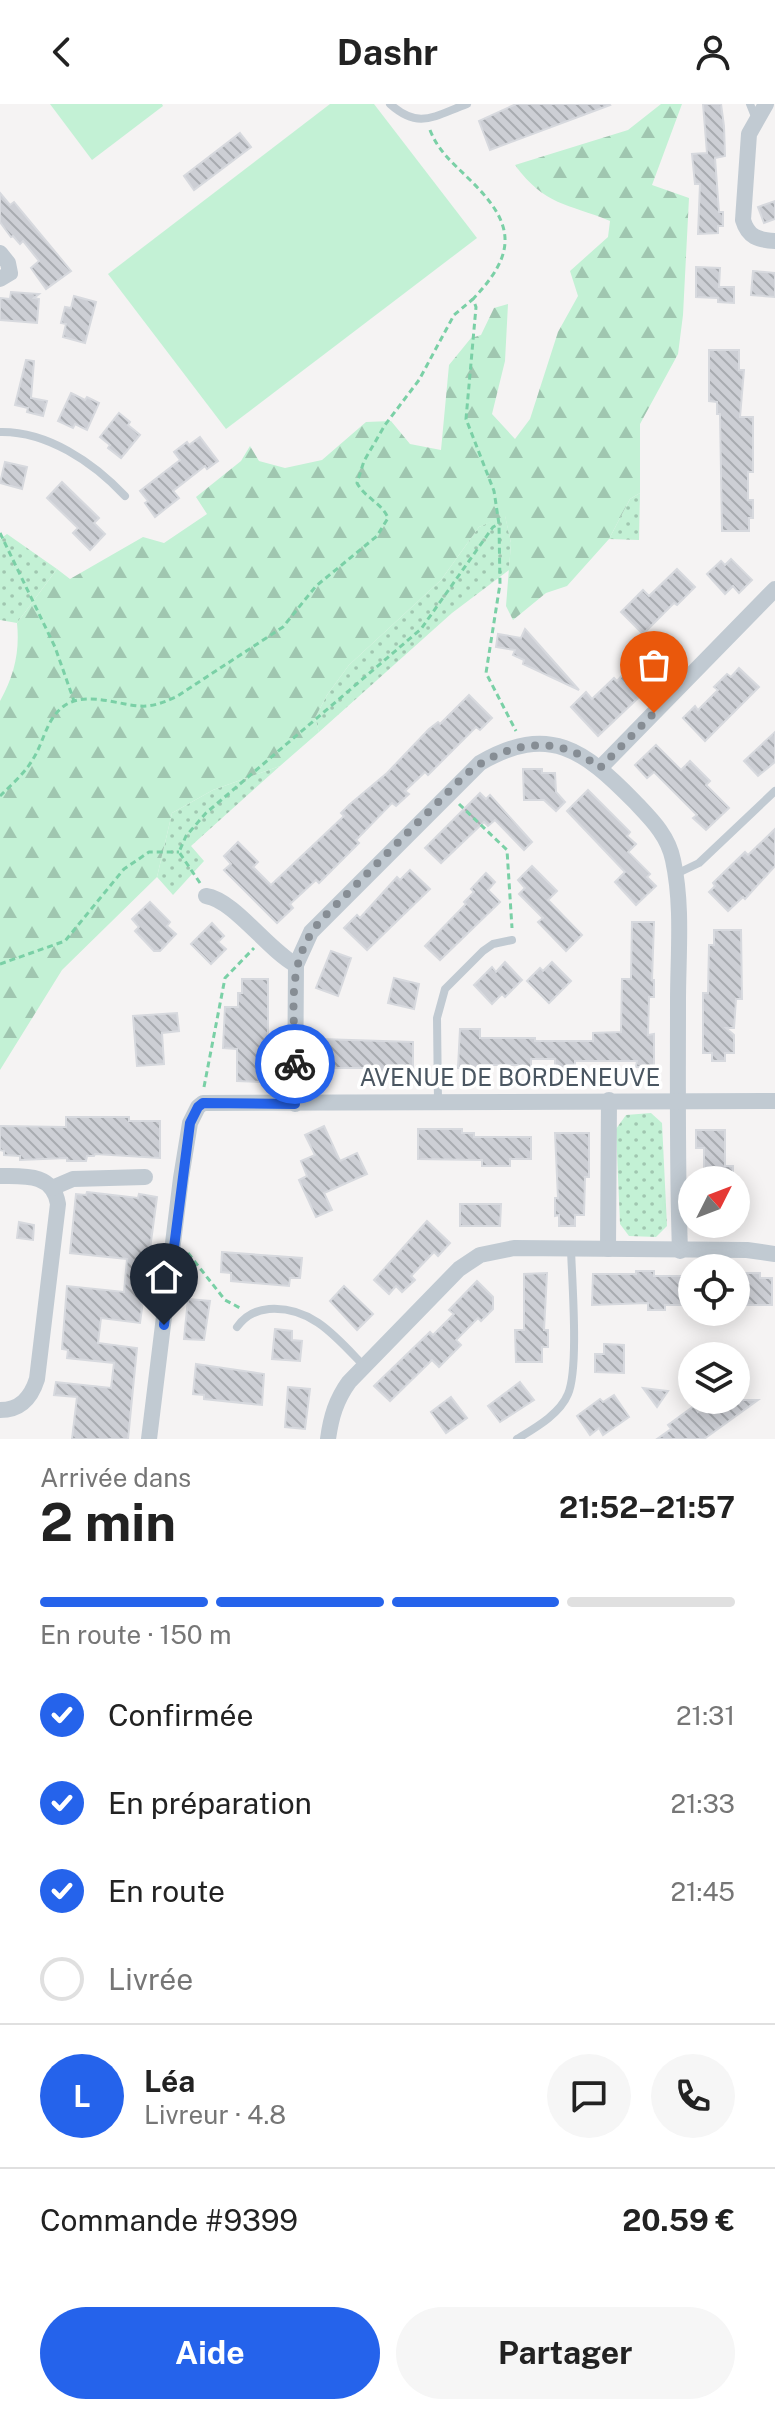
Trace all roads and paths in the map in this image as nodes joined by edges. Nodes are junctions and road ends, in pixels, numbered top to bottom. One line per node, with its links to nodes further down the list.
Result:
1 (390, 104): 5 (lane)
2 (467, 104): 5 (lane)
3 (766, 104): 4 (street)
4 (753, 112): 6 (street)
5 (426, 119): 9 (path)
6 (775, 241)
7 (0, 253): 8 (street)
8 (0, 279)
9 (473, 299): 12 (path); 15 (path)
10 (0, 432): 11 (lane)
11 (125, 496)
12 (499, 524): 16 (path); 21 (path)
13 (0, 533): 15 (path)
14 (775, 589): 17 (street)
15 (74, 701): 20 (path)
16 (523, 745): 17 (street); 19 (street)
17 (600, 768): 22 (street)
18 (775, 791): 22 (lane)
19 (448, 793): 25 (path); 27 (street)
20 (0, 796)
21 (179, 852): 23 (path); 26 (path)
22 (676, 874): 31 (street)
23 (206, 896): 24 (street)
24 (262, 940): 27 (street); 32 (path)
25 (512, 940): 30 (lane)
26 (0, 964)
27 (296, 965): 33 (street)
28 (609, 1100): 30 (street, AVENUE DE BORDENEUVE); 31 (street, AVENUE DE BORDENEUVE); 39 (street)
29 (775, 1101): 31 (street, AVENUE DE BORDENEUVE)
30 (438, 1102): 33 (street, AVENUE DE BORDENEUVE)
31 (677, 1102): 40 (street)
32 (203, 1103): 33 (street, AVENUE DE BORDENEUVE); 37 (street)
33 (295, 1104)
34 (0, 1176): 36 (street)
35 (145, 1177): 36 (street)
36 (52, 1188): 45 (street)
37 (175, 1239): 42 (path); 46 (street)
38 (571, 1249): 39 (street); 44 (street); 48 (lane)
39 (608, 1249): 40 (street)
40 (680, 1251): 41 (street)
41 (775, 1254)
42 (250, 1315): 43 (lane); 44 (lane)
43 (237, 1327)
44 (364, 1366): 47 (street)
45 (0, 1410)
46 (149, 1439)
47 (328, 1439)
48 (517, 1439)

